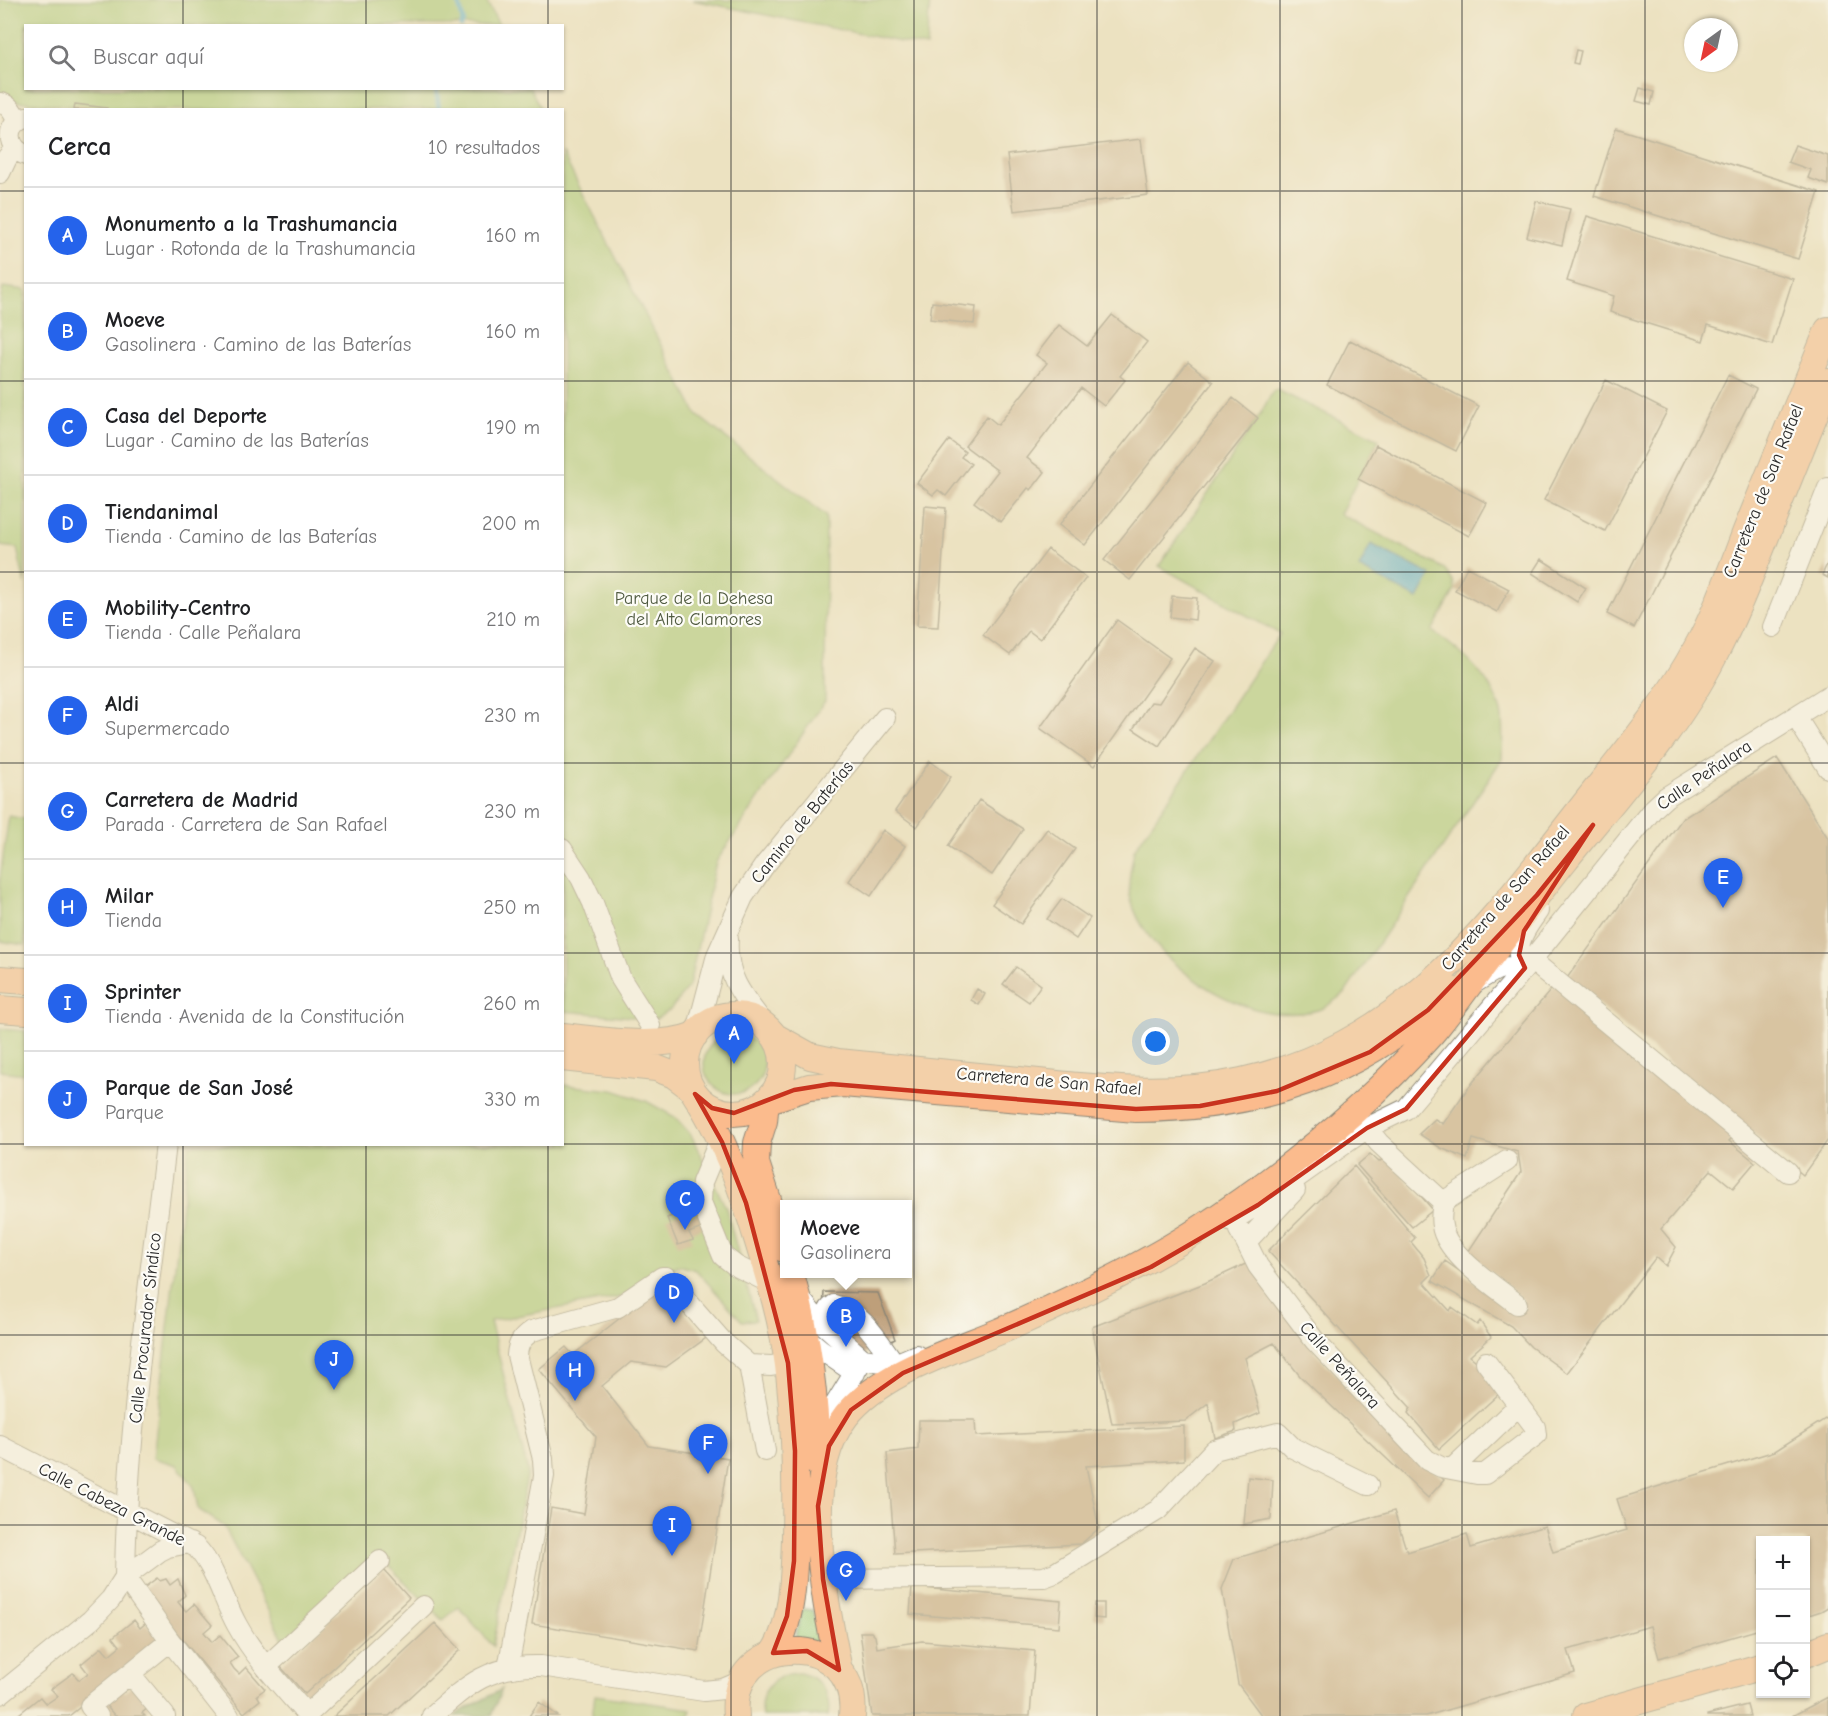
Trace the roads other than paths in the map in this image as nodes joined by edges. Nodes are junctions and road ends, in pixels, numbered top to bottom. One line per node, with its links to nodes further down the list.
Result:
1 (0, 103): 2 (street)
2 (21, 119): 3 (street)
3 (20, 152): 4 (street)
4 (0, 173)
5 (1828, 330): 25 (main road, Carretera de San Rafael)
6 (1828, 382): 13 (main road, Carretera de San Rafael)
7 (1828, 488): 8 (street)
8 (1773, 627)
9 (1828, 696): 10 (street, Calle Peñalara)
10 (1796, 717): 12 (street); 17 (street, Calle Peñalara)
11 (885, 718): 16 (street, Camino de Baterías)
12 (1828, 768)
13 (1593, 825): 15 (main road, Carretera de San Rafael); 17 (street)
14 (564, 852): 23 (street)
15 (1537, 895): 20 (main road, Carretera de San Rafael); 29 (main road, Carretera de San Rafael)
16 (728, 932): 24 (street, Camino de Baterías); 25 (street, Camino de Baterías)
17 (1528, 964): 20 (street); 30 (street, Calle Peñalara); 35 (street)
18 (0, 979): 19 (main road)
19 (24, 981)
20 (1466, 989): 42 (main road, Carretera de San Rafael)
21 (0, 1009): 22 (main road)
22 (24, 1011)
23 (650, 1025)
24 (696, 1033): 25 (main road); 26 (main road); 28 (main road)
25 (771, 1033): 29 (main road)
26 (564, 1036)
27 (564, 1058): 28 (main road)
28 (693, 1090): 29 (main road); 31 (main road)
29 (766, 1101): 38 (main road)
30 (1367, 1128): 33 (street, Calle Peñalara); 36 (street)
31 (720, 1138): 40 (main road); 41 (street)
32 (166, 1146): 57 (street, Calle Procurador Síndico)
33 (1325, 1158): 37 (street, Calle Peñalara); 39 (street, Calle Peñalara)
34 (1507, 1161): 36 (street)
35 (1788, 1172)
36 (1443, 1202): 43 (street)
37 (1233, 1220): 39 (street, Calle Peñalara); 42 (street, Calle Peñalara)
38 (780, 1237)
39 (1246, 1242): 54 (street, Calle Peñalara)
40 (780, 1264)
41 (792, 1285): 44 (main road); 46 (main road)
42 (1071, 1298): 47 (street, Calle Peñalara); 56 (main road, Carretera de San Rafael)
43 (1517, 1304)
44 (816, 1327): 47 (street); 49 (street); 49 (street); 51 (main road)
45 (1486, 1362): 50 (street, Calle Peñalara)
46 (788, 1363): 48 (street); 66 (main road)
47 (895, 1364): 49 (street)
48 (749, 1365): 53 (street); 68 (street)
49 (859, 1366): 51 (street)
50 (1519, 1405): 54 (street); 54 (street, Calle Peñalara)
51 (816, 1434): 56 (main road)
52 (0, 1446): 57 (street, Calle Cabeza Grande)
53 (765, 1451)
54 (1452, 1469)
55 (1368, 1485): 61 (street)
56 (818, 1506): 61 (main road, Carretera de San Rafael)
57 (126, 1511): 58 (street, Calle Cabeza Grande); 60 (street, Calle Procurador Síndico)
58 (190, 1543): 60 (street); 67 (street, Calle Cabeza Grande)
59 (380, 1561): 67 (street)
60 (125, 1577): 63 (street); 74 (street)
61 (823, 1579): 70 (main road, Carretera de San Rafael)
62 (423, 1606): 79 (street)
63 (170, 1641): 71 (street); 78 (street)
64 (1828, 1645): 65 (main road)
65 (1810, 1652)
66 (773, 1653): 70 (main road); 72 (main road)
67 (266, 1667): 79 (street, Calle Cabeza Grande)
68 (508, 1668): 73 (street); 80 (street)
69 (1756, 1669): 82 (main road)
70 (839, 1670): 81 (main road, Carretera de San Rafael)
71 (126, 1677): 75 (street); 77 (street)
72 (742, 1681): 73 (street); 76 (main road)
73 (704, 1691): 76 (street)
74 (0, 1694)
75 (94, 1711)
76 (736, 1713)
77 (165, 1716)
78 (229, 1716)
79 (307, 1716)
80 (432, 1716)
81 (852, 1716)
82 (1586, 1716)

